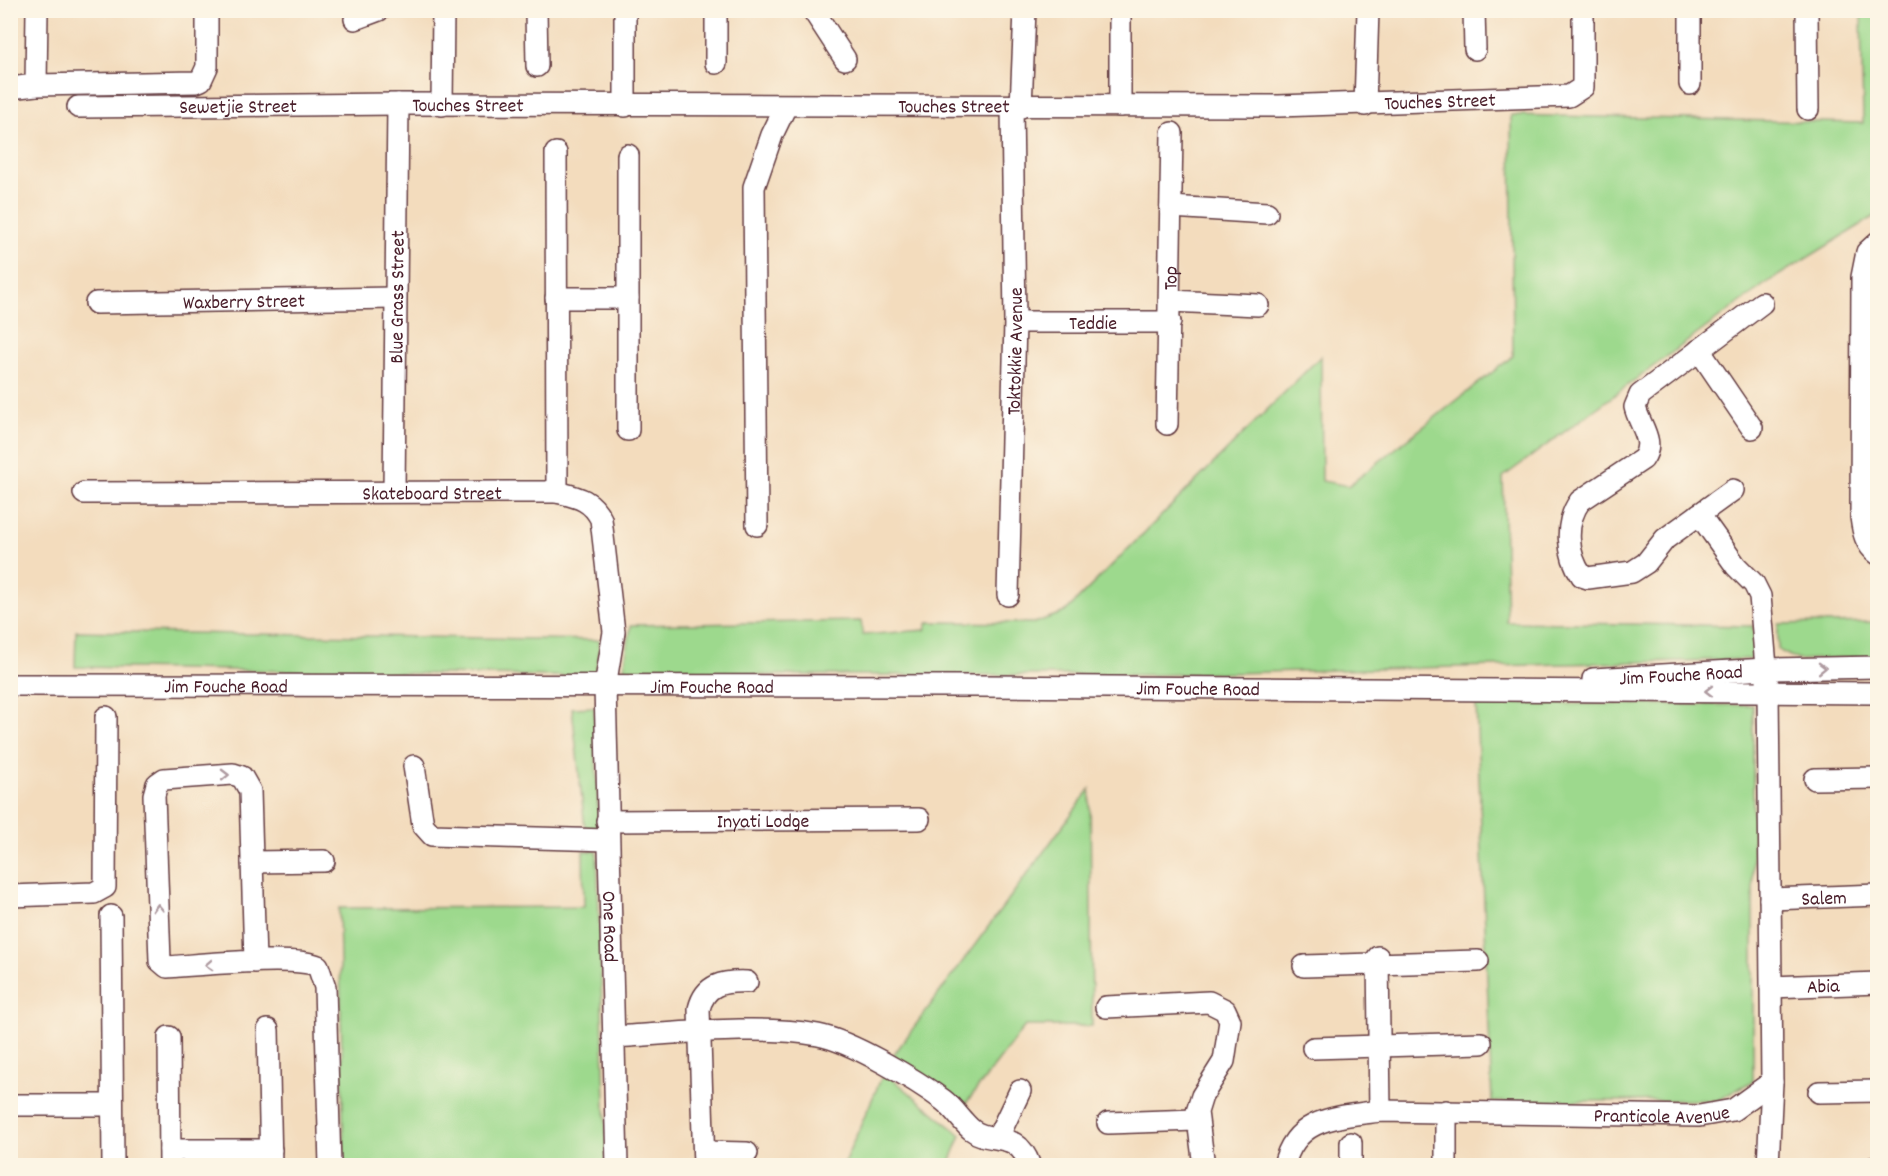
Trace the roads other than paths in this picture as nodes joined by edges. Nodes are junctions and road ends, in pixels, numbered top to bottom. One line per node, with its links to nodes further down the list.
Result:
1 (37, 10): 22 (street)
2 (207, 10): 22 (street)
3 (379, 10): 16 (street)
4 (443, 10): 25 (street)
5 (536, 10): 20 (street)
6 (625, 10): 27 (street)
7 (716, 10): 19 (street)
8 (813, 10): 18 (street)
9 (1025, 10): 31 (street, Toktokkie Avenue)
10 (1120, 10): 29 (street)
11 (1368, 10): 26 (street)
12 (1474, 10): 17 (street)
13 (1583, 10): 26 (street, Touches Street)
14 (1690, 10): 21 (street)
15 (1807, 10): 32 (street)
16 (355, 19)
17 (1474, 50)
18 (845, 59)
19 (716, 63)
20 (537, 66)
21 (1690, 84)
22 (36, 85): 23 (street)
23 (10, 88)
24 (398, 104): 25 (street, Touches Street); 30 (street, Sewetjie Street); 39 (street, Blue Grass Street)
25 (442, 105): 27 (street, Touches Street)
26 (1365, 105): 29 (street, Touches Street)
27 (625, 106): 28 (street, Touches Street)
28 (786, 106): 31 (street, Touches Street); 56 (street)
29 (1120, 106): 31 (street, Touches Street)
30 (78, 107)
31 (1016, 107): 46 (street, Toktokkie Avenue)
32 (1808, 109)
33 (1172, 133): 36 (street, Top)
34 (556, 153): 40 (street)
35 (628, 155): 41 (street)
36 (1171, 207): 37 (street); 45 (street, Top)
37 (1267, 213)
38 (1878, 242): 57 (street)
39 (394, 298): 42 (street, Waxberry Street); 52 (street, Blue Grass Street)
40 (556, 298): 41 (street); 53 (street)
41 (628, 298): 50 (street)
42 (96, 303)
43 (1762, 303): 47 (street)
44 (1258, 305): 45 (street, Teddie)
45 (1170, 311): 46 (street, Teddie); 48 (street, Top)
46 (1015, 322): 58 (street, Toktokkie Avenue)
47 (1699, 350): 49 (street); 55 (street)
48 (1167, 424)
49 (1752, 428)
50 (628, 430)
51 (1733, 490): 55 (street)
52 (394, 491): 53 (street, Skateboard Street); 54 (street, Skateboard Street)
53 (557, 492): 62 (street, Skateboard Street)
54 (84, 493)
55 (1699, 514): 60 (street)
56 (757, 525)
57 (1878, 554)
58 (1008, 595)
59 (1878, 666): 60 (street, Jim Fouche Road, one-way to 59)
60 (1766, 669): 63 (street, Jim Fouche Road); 64 (street)
61 (10, 685): 62 (street, Jim Fouche Road)
62 (605, 687): 63 (street, Jim Fouche Road); 71 (street, One Road)
63 (1412, 689): 64 (street, Jim Fouche Road, one-way to 63)
64 (1768, 691): 65 (street, Jim Fouche Road); 76 (street)
65 (1878, 693)
66 (106, 717): 75 (street)
67 (414, 766): 71 (street, Inyati Lodge)
68 (1878, 778): 69 (street)
69 (1815, 779)
70 (919, 819): 71 (street, Inyati Lodge)
71 (607, 830): 89 (street, One Road)
72 (324, 861): 73 (street)
73 (252, 862): 80 (street); 80 (street, one-way to 73)
74 (1878, 895): 76 (street, Salem)
75 (10, 896)
76 (1770, 899): 84 (street)
77 (111, 916): 98 (street)
78 (1378, 959): 79 (street); 81 (street); 91 (street)
79 (1478, 961)
80 (255, 962): 110 (street)
81 (1304, 966)
82 (747, 982): 87 (street)
83 (1878, 983): 84 (street, Abia)
84 (1771, 987): 93 (street)
85 (1106, 1007): 101 (street)
86 (268, 1030): 107 (street)
87 (700, 1033): 89 (street); 103 (street); 108 (street)
88 (169, 1037): 106 (street)
89 (613, 1037): 111 (street, One Road)
90 (1480, 1043): 91 (street)
91 (1380, 1047): 92 (street); 99 (street)
92 (1313, 1048)
93 (1772, 1082): 100 (street, Pranticole Avenue); 117 (street)
94 (1020, 1091): 103 (street)
95 (1878, 1091): 96 (street)
96 (1819, 1092)
97 (10, 1105): 98 (street)
98 (112, 1106): 109 (street)
99 (1380, 1111): 100 (street, Pranticole Avenue); 114 (street, Pranticole Avenue)
100 (1446, 1111): 116 (street)
101 (1196, 1120): 102 (street); 113 (street)
102 (1108, 1123)
103 (998, 1137): 112 (street)
104 (1351, 1143): 115 (street)
105 (747, 1153): 108 (street)
106 (170, 1157): 107 (street)
107 (271, 1158)
108 (704, 1159)
109 (113, 1166)
110 (330, 1166)
111 (617, 1166)
112 (1030, 1166)
113 (1204, 1166)
114 (1284, 1166)
115 (1351, 1166)
116 (1446, 1166)
117 (1768, 1166)

